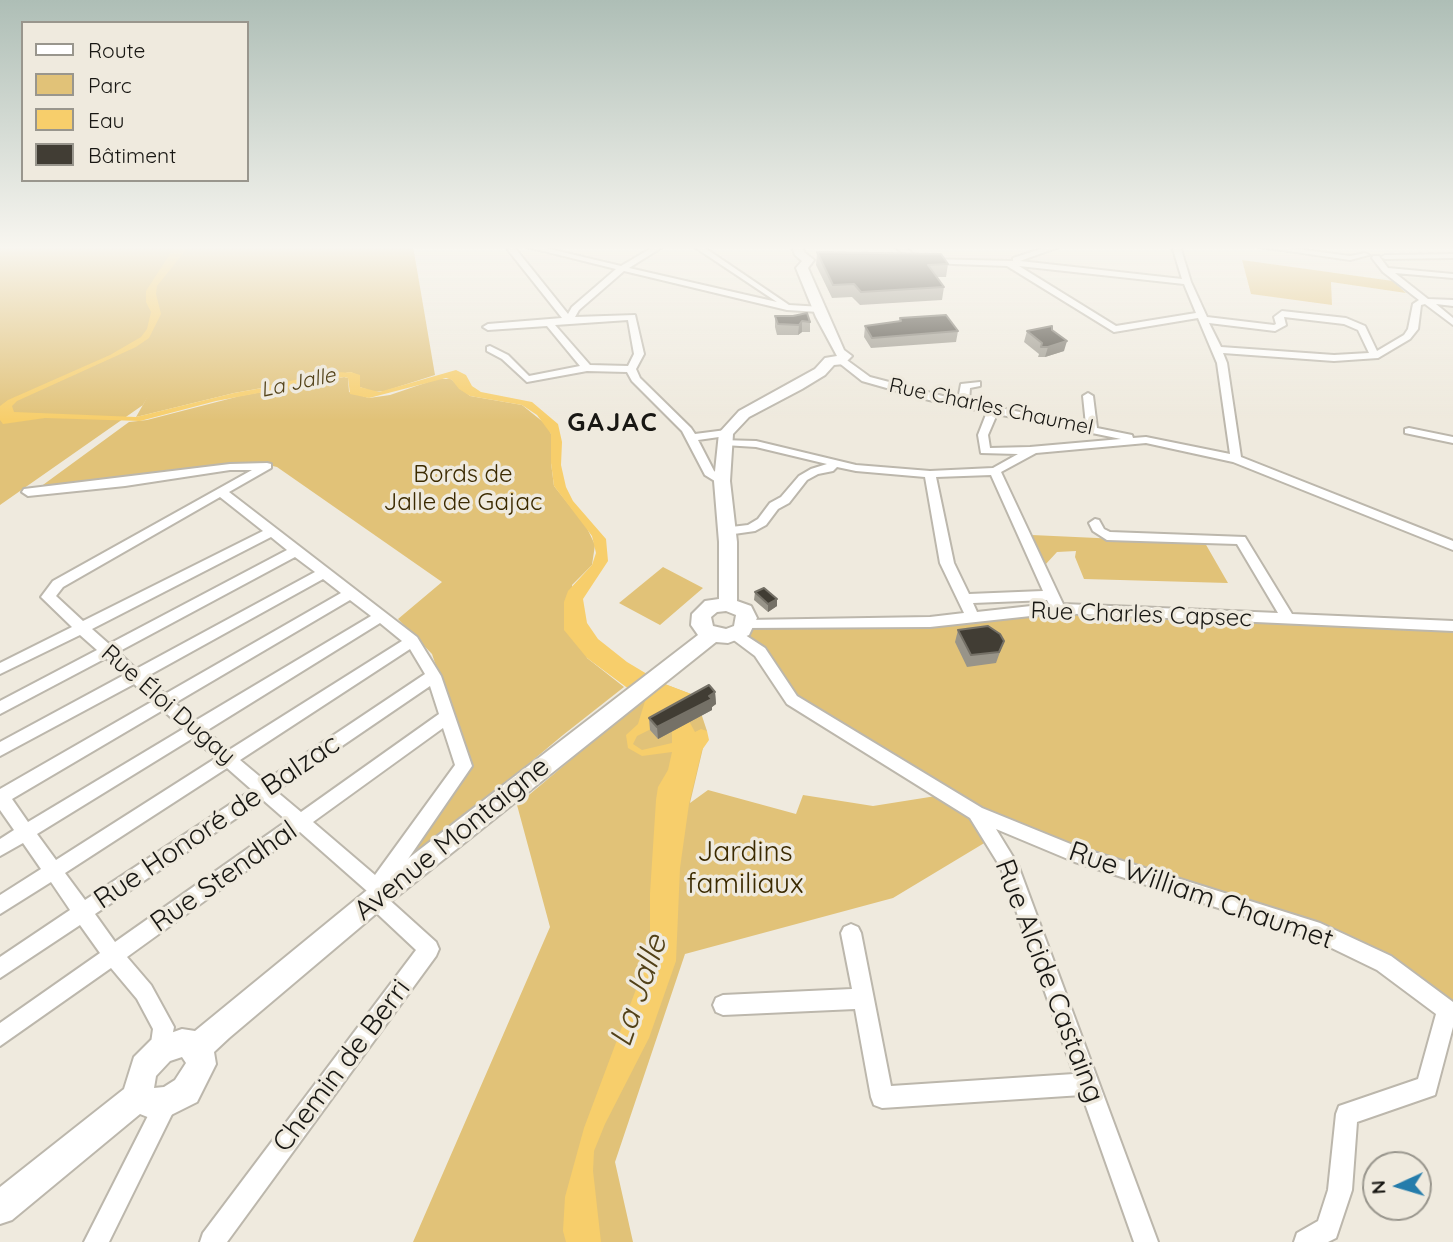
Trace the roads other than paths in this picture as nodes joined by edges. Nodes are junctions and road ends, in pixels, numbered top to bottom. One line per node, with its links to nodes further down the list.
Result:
1 (554, 304): 13 (street)
2 (581, 304): 13 (street)
3 (774, 304): 10 (street)
4 (784, 304): 10 (street)
5 (814, 304): 11 (main road)
6 (1074, 304): 12 (street)
7 (1196, 304): 12 (street)
8 (1417, 304): 20 (street)
9 (1430, 304): 14 (street)
10 (787, 307): 11 (street)
11 (815, 309): 19 (main road)
12 (1201, 317): 18 (street); 20 (street)
13 (569, 320): 15 (street); 22 (street)
14 (1453, 322)
15 (549, 323): 16 (street); 21 (street)
16 (488, 327)
17 (490, 349): 21 (street)
18 (1217, 350): 20 (street); 34 (street)
19 (835, 356): 25 (street, Rue Charles Chaumel); 29 (main road)
20 (1375, 356)
21 (587, 368): 22 (street)
22 (631, 369): 30 (street)
23 (976, 384): 25 (street)
24 (1088, 396): 27 (street)
25 (963, 405): 26 (street, Rue Charles Chaumel)
26 (993, 411): 27 (street, Rue Charles Chaumel); 33 (street)
27 (1092, 430): 31 (street, Rue Charles Chaumel)
28 (1409, 431): 32 (street)
29 (725, 437): 30 (street); 35 (street); 38 (main road)
30 (691, 438): 38 (street)
31 (1146, 440): 33 (street); 34 (street, Rue Charles Chaumel)
32 (1453, 440)
33 (1033, 450): 36 (street)
34 (1236, 459): 44 (street, Rue Charles Chaumel)
35 (835, 463): 37 (street); 43 (street)
36 (995, 471): 37 (street); 49 (street)
37 (930, 474): 48 (street)
38 (722, 481): 43 (main road)
39 (28, 492): 40 (street)
40 (222, 493): 42 (street); 55 (street, Rue Éloi Dugay)
41 (1094, 523): 53 (street)
42 (272, 531): 45 (street); 55 (street)
43 (727, 531): 50 (main road)
44 (1453, 546)
45 (296, 551): 46 (street); 59 (street)
46 (323, 573): 47 (street); 61 (street)
47 (351, 593): 51 (street); 63 (street)
48 (965, 599): 49 (street); 52 (street)
49 (1056, 602): 52 (street, Rue Charles Capsec); 53 (street, Rue Charles Capsec)
50 (728, 604): 56 (main road); 57 (main road)
51 (381, 616): 58 (street); 66 (street)
52 (973, 618): 56 (street, Rue Charles Capsec)
53 (1289, 620): 54 (street, Rue Charles Capsec)
54 (1453, 626)
55 (80, 628): 59 (street, Rue Éloi Dugay); 60 (street)
56 (741, 630): 57 (main road); 71 (street, Rue Alcide Castaing)
57 (712, 634): 76 (main road, Avenue Montaigne)
58 (412, 641): 62 (street); 68 (street)
59 (108, 652): 61 (street, Rue Éloi Dugay); 64 (street)
60 (0, 669)
61 (135, 675): 63 (street, Rue Éloi Dugay); 67 (street)
62 (433, 676): 65 (street); 69 (street, Rue Honoré de Balzac)
63 (164, 702): 66 (street, Rue Éloi Dugay); 70 (street)
64 (0, 708)
65 (447, 717): 72 (street, Rue Stendhal); 76 (street)
66 (194, 730): 68 (street, Rue Éloi Dugay); 73 (street)
67 (0, 750)
68 (230, 758): 69 (street, Rue Éloi Dugay); 75 (street)
69 (264, 790): 72 (street, Rue Éloi Dugay); 78 (street, Rue Honoré de Balzac)
70 (0, 797): 73 (street)
71 (976, 813): 84 (street, Rue William Chaumet); 88 (street, Rue Alcide Castaing)
72 (300, 822): 76 (street, Rue Éloi Dugay); 80 (street, Rue Stendhal)
73 (28, 832): 74 (street); 75 (street)
74 (0, 848)
75 (54, 871): 77 (street); 78 (street)
76 (376, 894): 86 (main road, Avenue Montaigne); 92 (street, Chemin de Berri)
77 (0, 905)
78 (83, 912): 80 (street); 81 (street, Rue Honoré de Balzac)
79 (851, 933): 82 (street)
80 (113, 956): 85 (street, Rue Stendhal); 87 (street)
81 (0, 968)
82 (863, 999): 83 (street); 88 (street)
83 (723, 1005)
84 (1450, 1013): 94 (street)
85 (0, 1036)
86 (197, 1049): 87 (main road); 89 (main road)
87 (161, 1050): 89 (main road)
88 (1090, 1084): 93 (street, Rue Alcide Castaing)
89 (153, 1099): 90 (main road); 91 (street)
90 (0, 1208)
91 (96, 1242)
92 (212, 1242)
93 (1146, 1242)
94 (1306, 1242)

